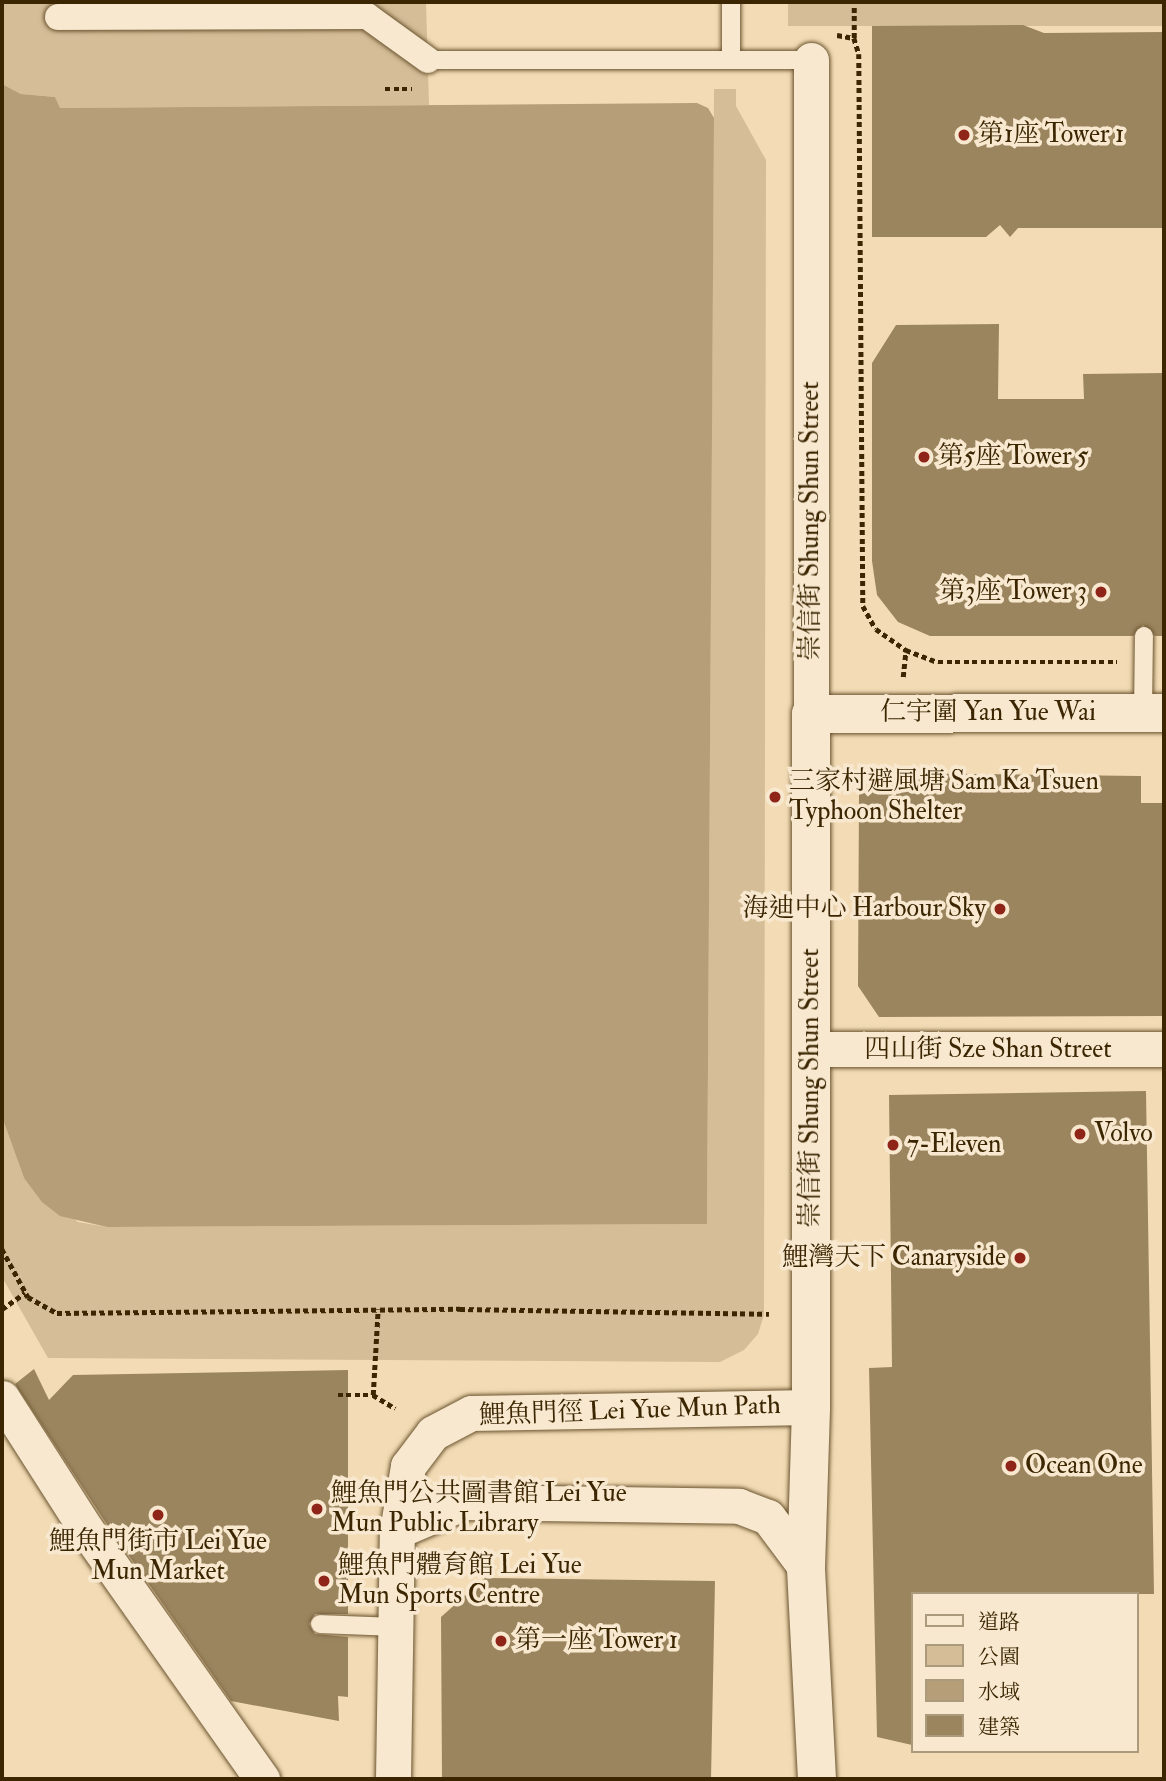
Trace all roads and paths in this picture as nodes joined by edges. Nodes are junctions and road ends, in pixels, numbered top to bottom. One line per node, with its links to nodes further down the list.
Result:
1 (854, 2): 4 (path, 仁宇圍 Yan Yue Wai)
2 (731, 3): 7 (lane)
3 (58, 17): 6 (street)
4 (854, 38): 5 (path); 11 (path, 仁宇圍 Yan Yue Wai)
5 (821, 47): 7 (lane); 13 (street, 崇信街 Shung Shun Street)
6 (428, 60): 7 (lane)
7 (731, 60)
8 (385, 89): 9 (path)
9 (419, 89)
10 (1144, 636): 11 (lane)
11 (1143, 662): 12 (lane)
12 (1154, 713): 13 (street, 仁宇圍 Yan Yue Wai)
13 (811, 714): 14 (street, 崇信街 Shung Shun Street)
14 (812, 1049): 15 (street, 四山街 Sze Shan Street); 24 (street, 崇信街 Shung Shun Street)
15 (1164, 1049)
16 (2, 1249): 17 (path)
17 (25, 1293): 18 (path); 19 (path)
18 (2, 1309)
19 (378, 1309): 20 (path); 22 (path)
20 (769, 1314)
21 (338, 1395): 22 (path)
22 (373, 1395): 25 (path)
23 (2, 1398): 30 (street)
24 (811, 1407): 26 (street, 鯉魚門徑 Lei Yue Mun Path); 27 (street, 崇信街 Shung Shun Street)
25 (395, 1409)
26 (397, 1531): 27 (street); 29 (street, 鯉魚門徑 Lei Yue Mun Path)
27 (806, 1568): 32 (street, 崇信街 Shung Shun Street)
28 (320, 1624): 29 (lane)
29 (394, 1627): 31 (street, 鯉魚門徑 Lei Yue Mun Path)
30 (262, 1779)
31 (393, 1779)
32 (817, 1779)

